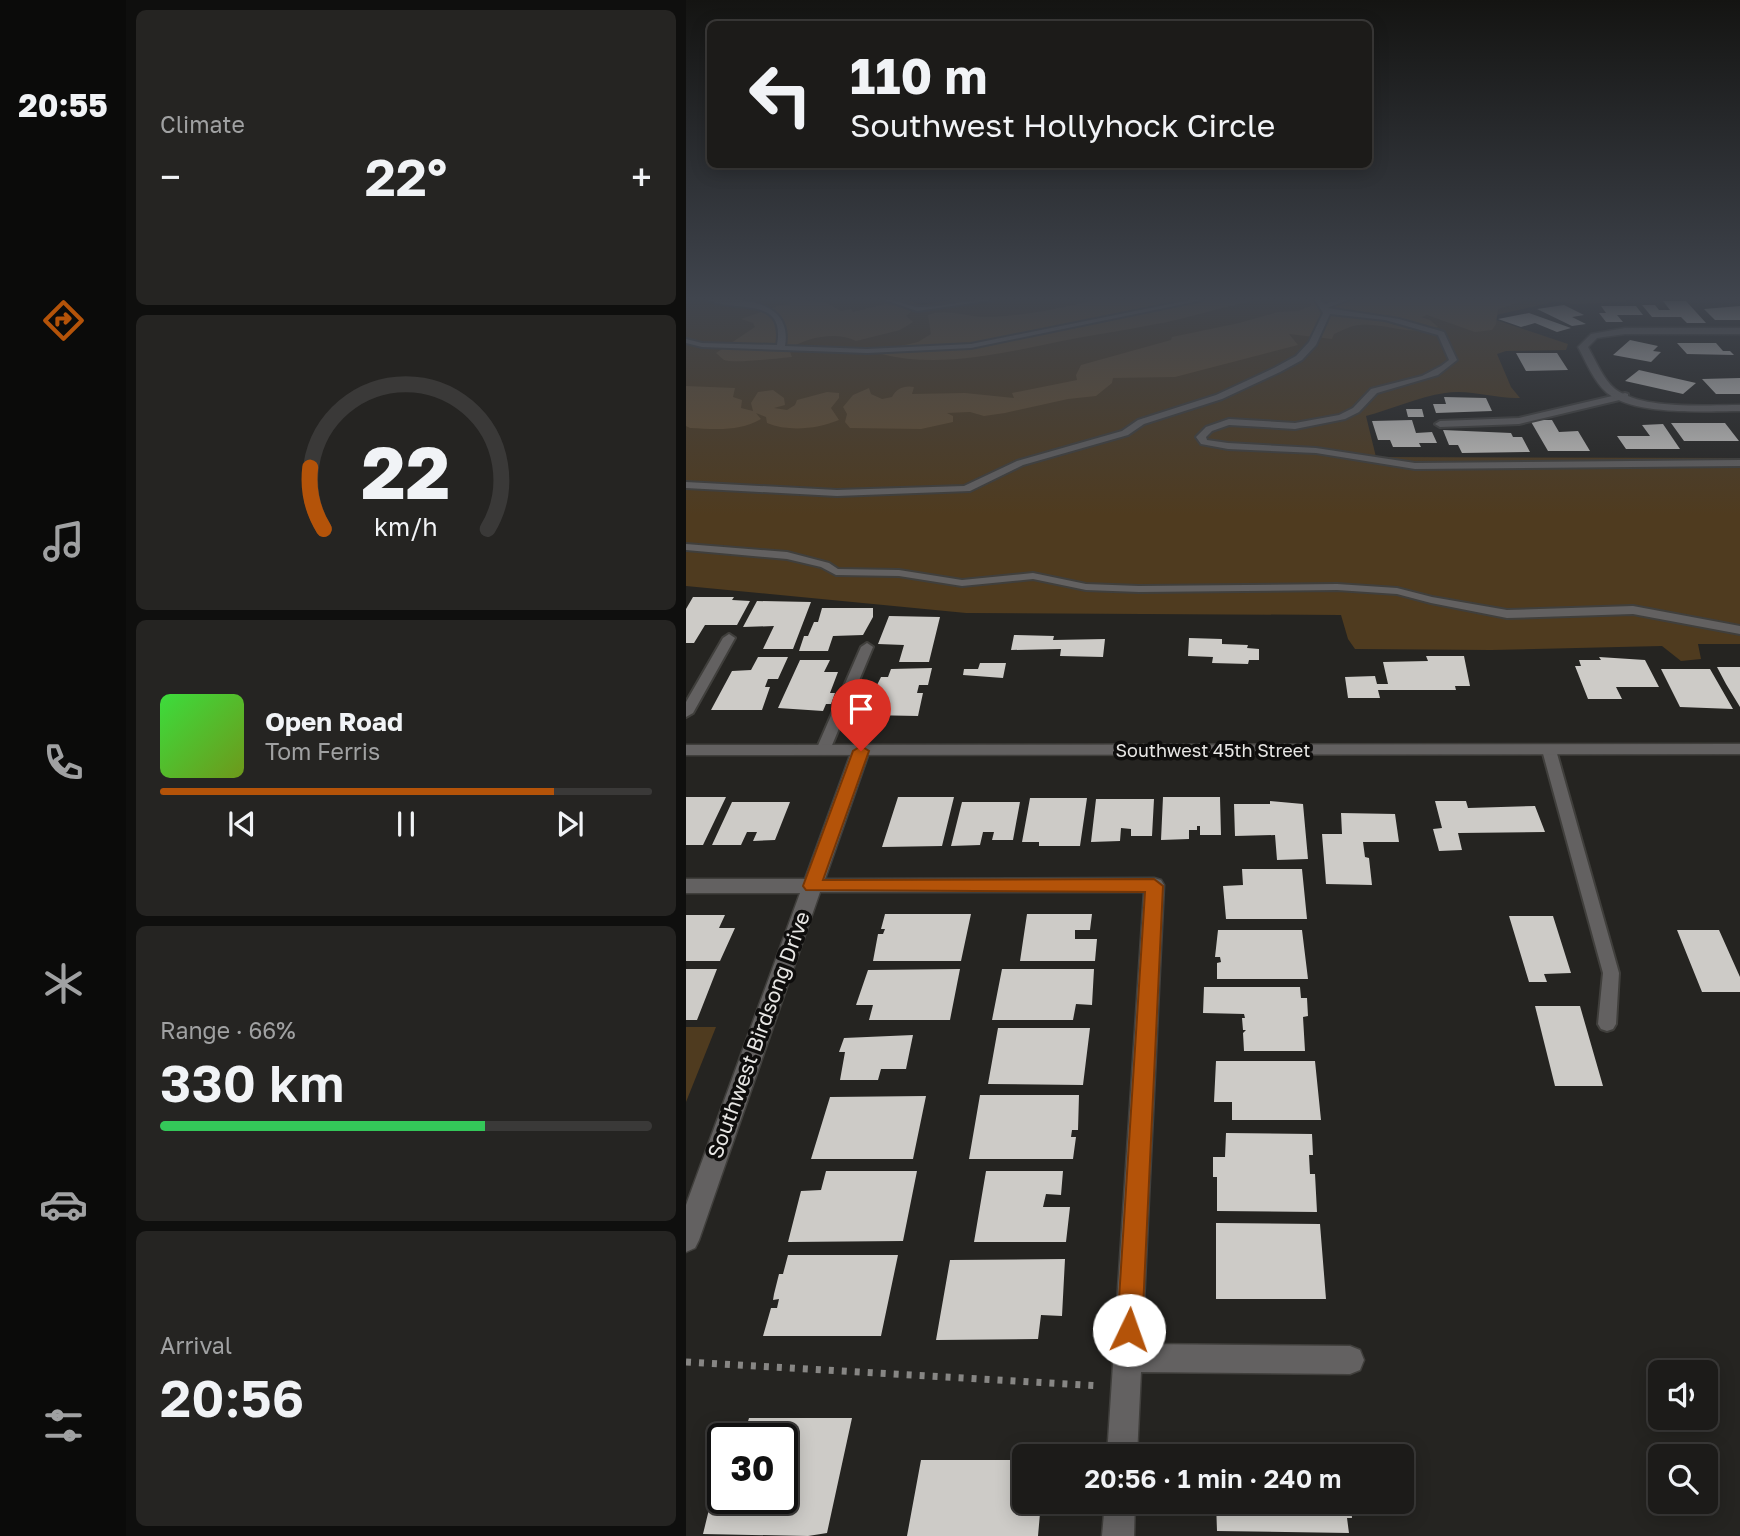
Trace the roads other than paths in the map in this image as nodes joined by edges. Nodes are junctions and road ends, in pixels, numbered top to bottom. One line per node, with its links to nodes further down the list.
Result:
1 (1273, 372): 8 (lane)
2 (1442, 372): 7 (lane)
3 (1598, 372): 4 (street)
4 (1625, 396): 5 (street); 6 (lane)
5 (1740, 408)
6 (1440, 424)
7 (1740, 463)
8 (686, 485)
9 (686, 547): 10 (lane)
10 (1740, 630)
11 (729, 638): 13 (lane)
12 (867, 647): 16 (lane)
13 (686, 713)
14 (1740, 749): 17 (street, Southwest 45th Street)
15 (686, 750): 16 (street, Southwest 45th Street)
16 (823, 750): 18 (street, Southwest 45th Street)
17 (1549, 750): 18 (street, Southwest 45th Street); 21 (lane)
18 (861, 751): 20 (street, Southwest Birdsong Drive)
19 (686, 886): 20 (street)
20 (812, 886): 22 (street, Southwest Birdsong Drive); 23 (street)
21 (1607, 1024)
22 (686, 1240)
23 (1128, 1358): 24 (street); 25 (street)
24 (1350, 1360)
25 (1123, 1444)
26 (1119, 1514): 27 (street)
27 (1118, 1536)

